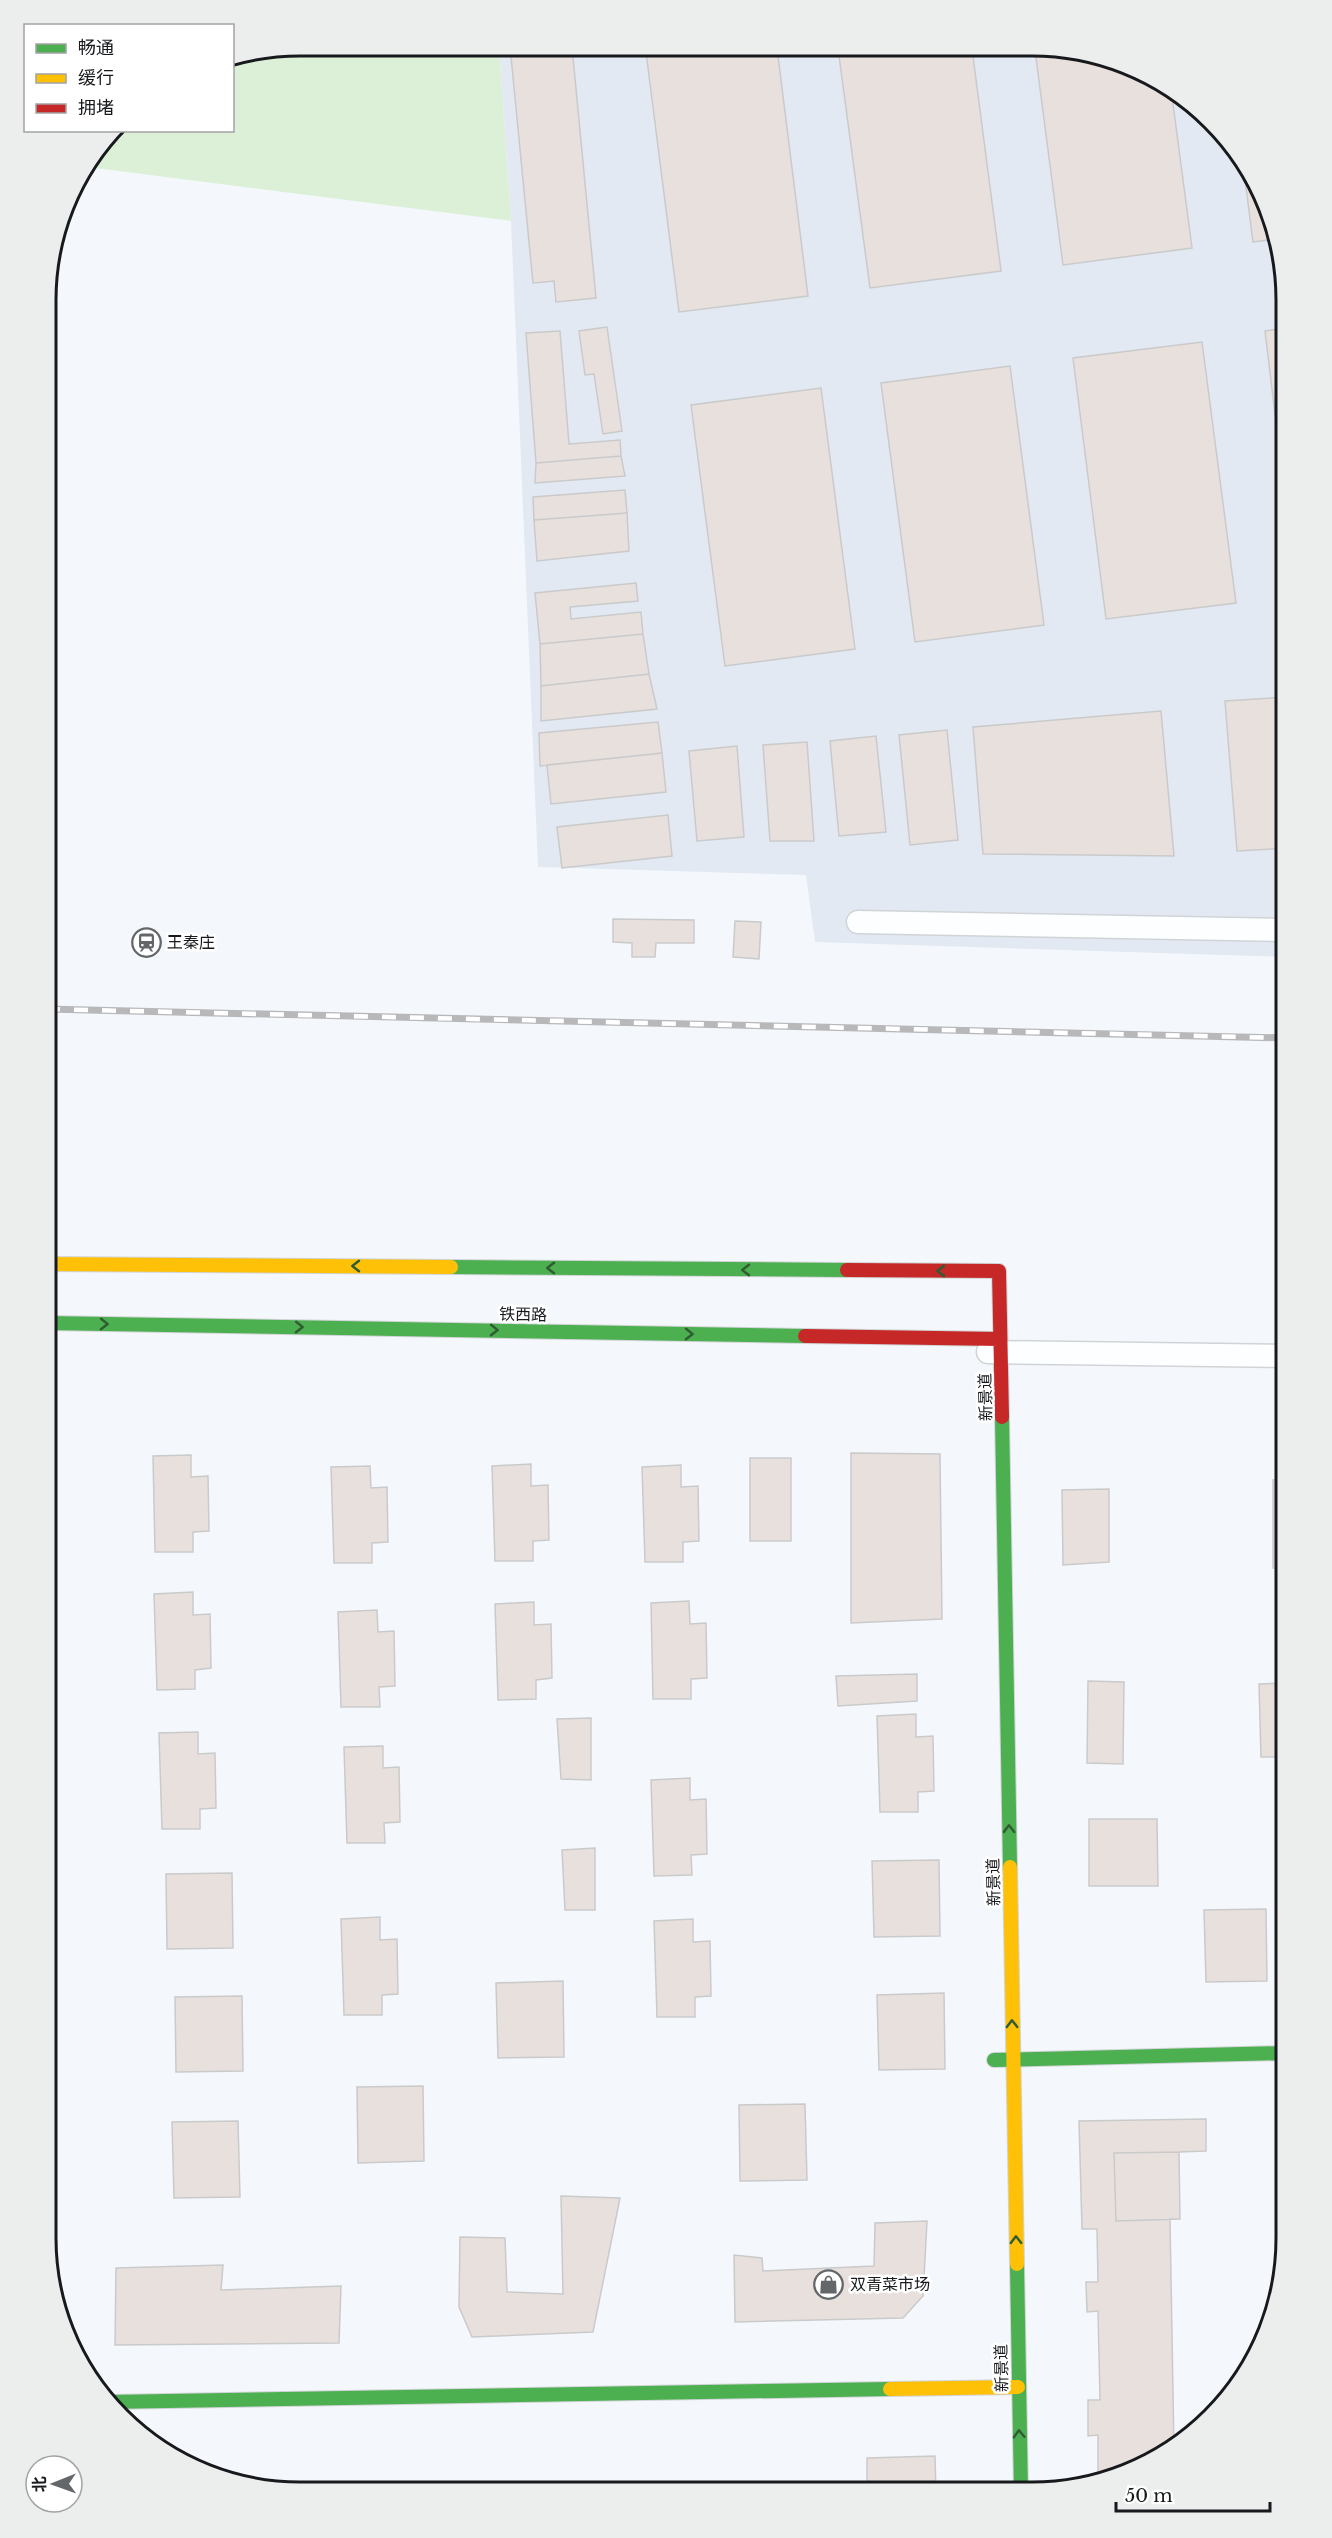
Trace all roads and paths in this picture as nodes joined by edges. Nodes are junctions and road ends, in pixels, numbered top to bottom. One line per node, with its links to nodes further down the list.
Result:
1 (858, 922): 2 (street)
2 (1276, 930)
3 (56, 1264): 5 (street, 新景道, one-way to 3)
4 (56, 1323): 5 (street, 铁西路, one-way to 5)
5 (989, 1346): 6 (street); 9 (street, 新景道, one-way to 5)
6 (1276, 1356)
7 (1276, 2053): 9 (street)
8 (994, 2060): 9 (street)
9 (1013, 2060): 10 (street, 新景道, one-way to 9)
10 (1018, 2387): 11 (street); 12 (street, 新景道, one-way to 10)
11 (119, 2402)
12 (1021, 2482)

